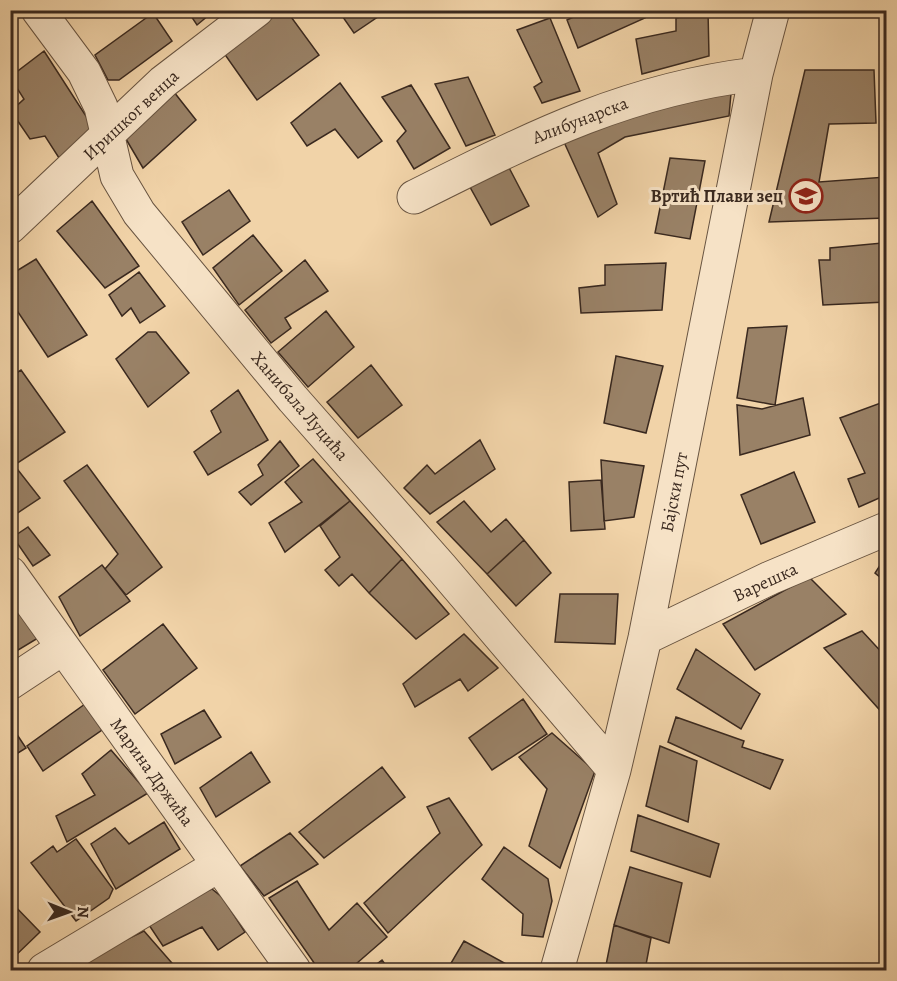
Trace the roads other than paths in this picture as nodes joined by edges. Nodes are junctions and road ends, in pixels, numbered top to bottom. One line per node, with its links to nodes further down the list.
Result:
1 (38, 10): 5 (street, Ханибала Луцића)
2 (257, 10): 5 (street, Иришког венца)
3 (773, 10): 4 (street, Бајски пут)
4 (756, 74): 6 (street, Алибунарска); 10 (street, Бајски пут)
5 (107, 138): 7 (street, Иришког венца); 13 (street, Ханибала Луцића)
6 (414, 197)
7 (10, 227)
8 (886, 529): 10 (street, Варешка)
9 (10, 573): 11 (street, Марина Држића)
10 (645, 638): 13 (street, Бајски пут)
11 (63, 648): 12 (street); 14 (street, Марина Држића)
12 (10, 683)
13 (614, 770): 17 (street, Бајски пут)
14 (219, 865): 15 (street); 16 (street, Марина Држића)
15 (44, 970)
16 (294, 970)
17 (557, 970)

